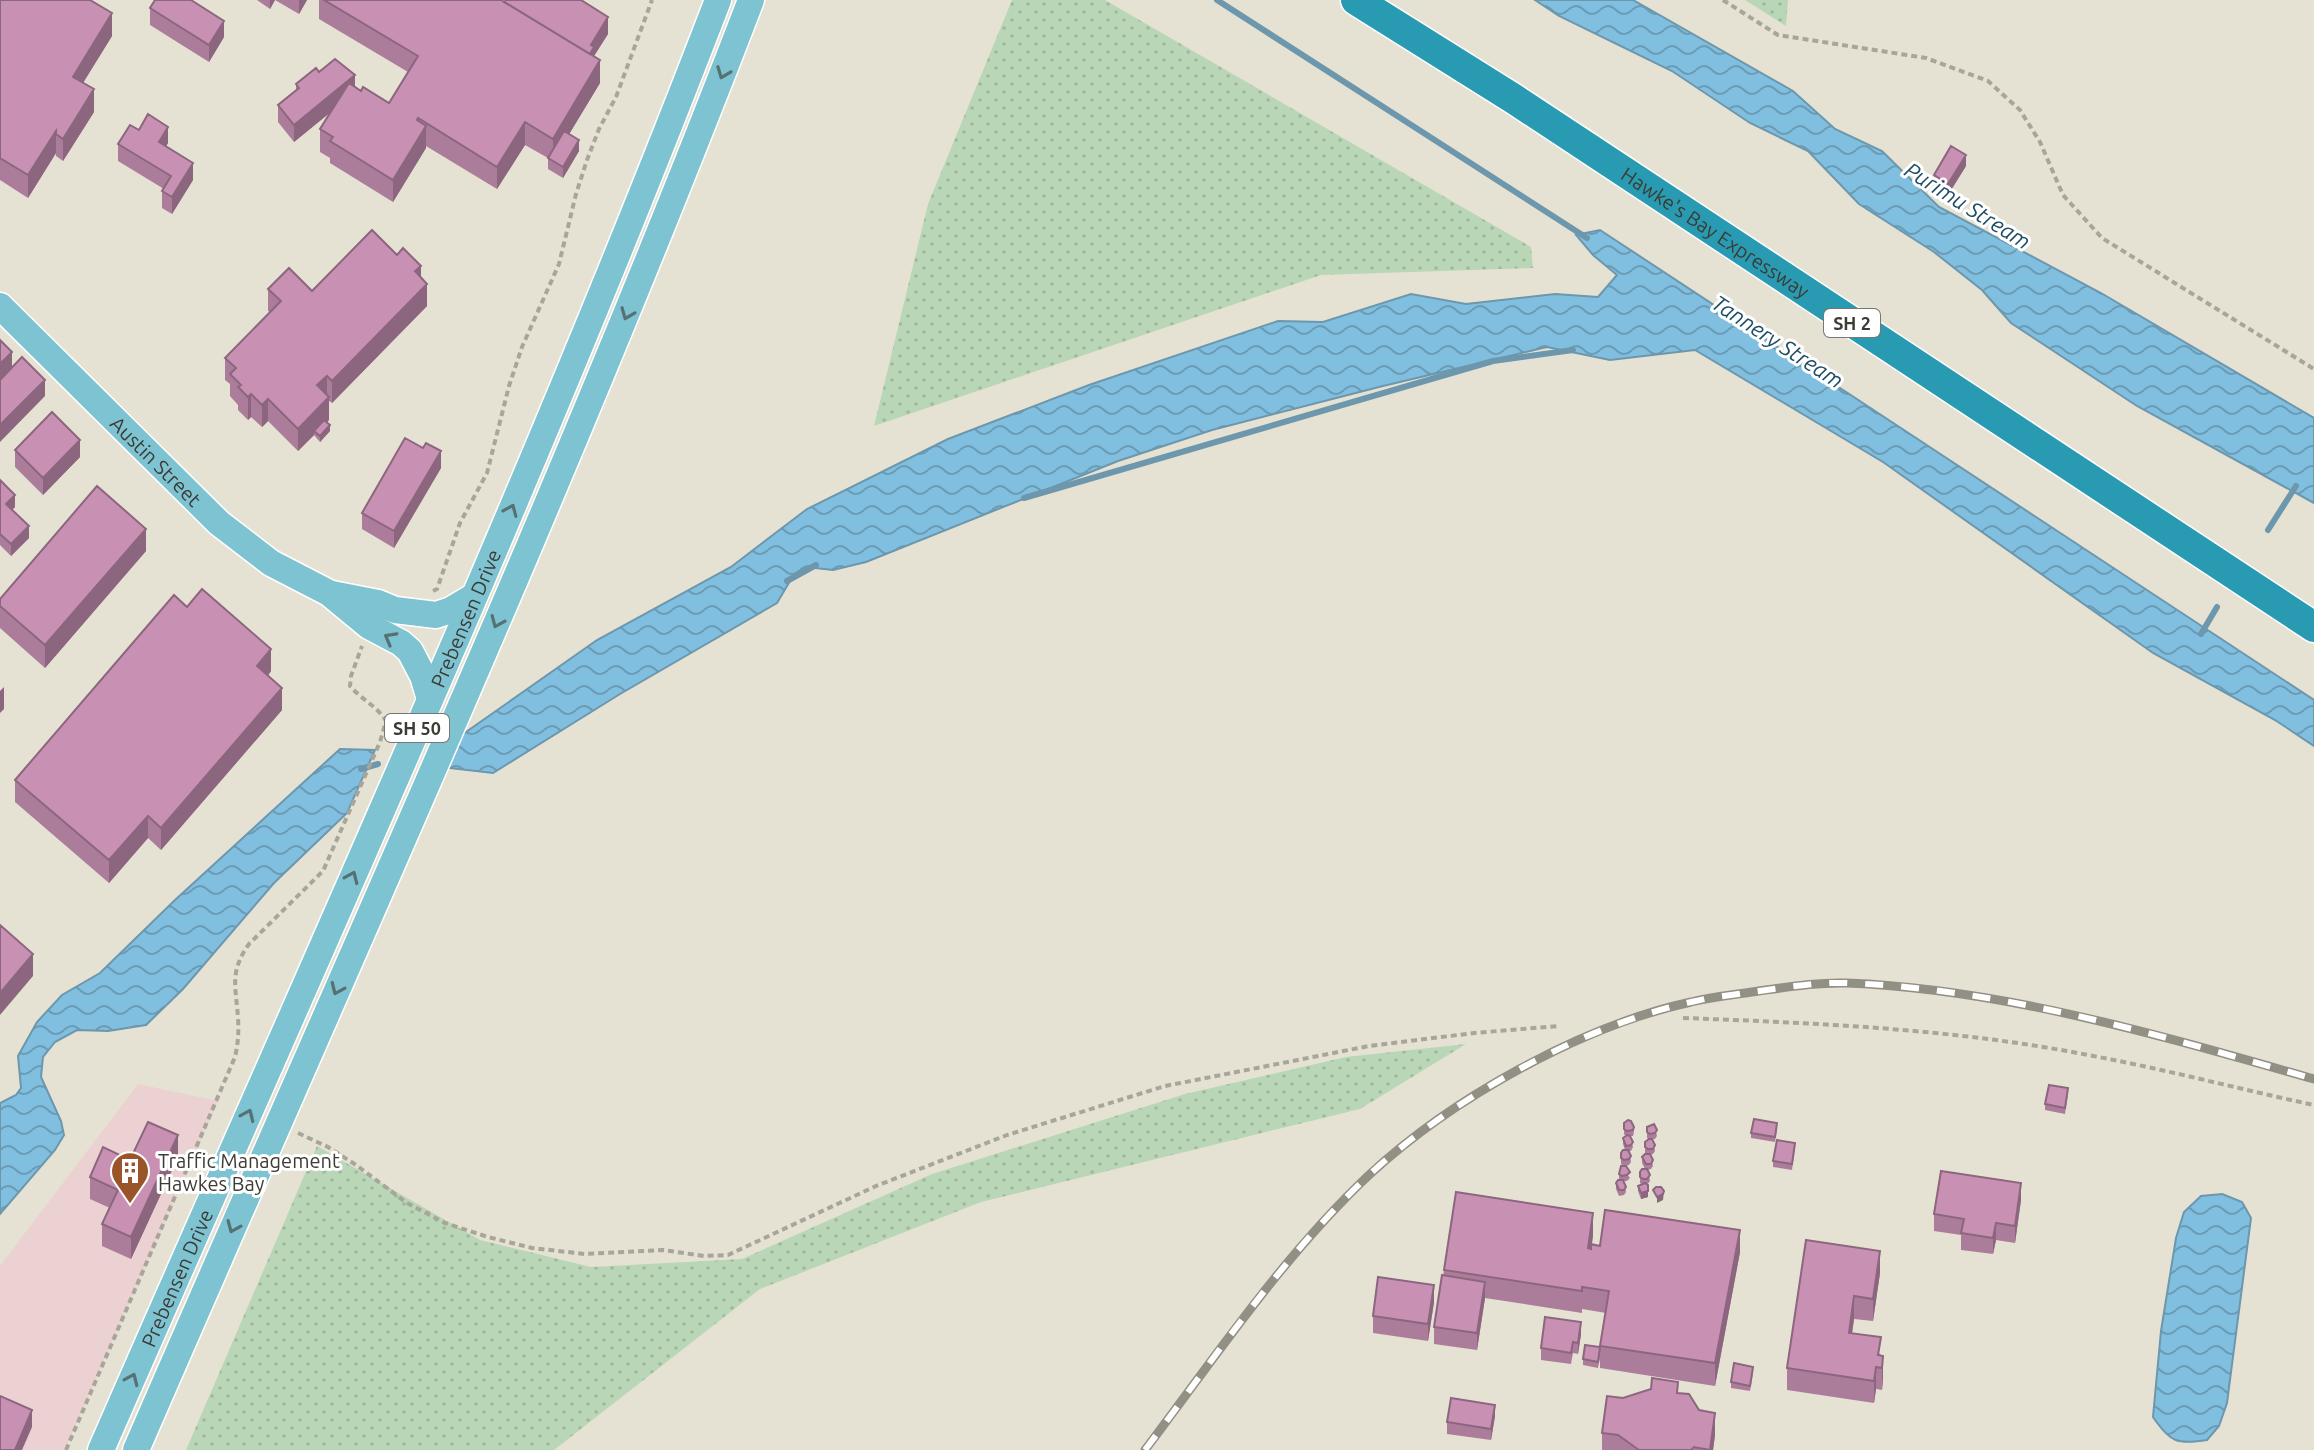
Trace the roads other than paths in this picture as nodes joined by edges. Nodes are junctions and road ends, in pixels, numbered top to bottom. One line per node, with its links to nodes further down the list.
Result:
1 (718, 0): 7 (main road, Prebensen Drive / SH 50, one-way to 1)
2 (751, 0): 12 (main road, Prebensen Drive / SH 50, one-way to 12)
3 (1356, 0): 9 (highway, Hawke's Bay Expressway / SH 2)
4 (1396, 0): 8 (highway, Hawke's Bay Expressway / SH 2)
5 (0, 306): 6 (main road, Austin Street)
6 (329, 593): 7 (main road, Austin Street); 10 (main road, Austin Street, one-way to 6)
7 (473, 597): 10 (main road, Prebensen Drive / SH 50)
8 (2314, 603)
9 (2314, 627)
10 (430, 699): 11 (main road, Prebensen Drive / SH 50, one-way to 10)
11 (101, 1450)
12 (136, 1450)

